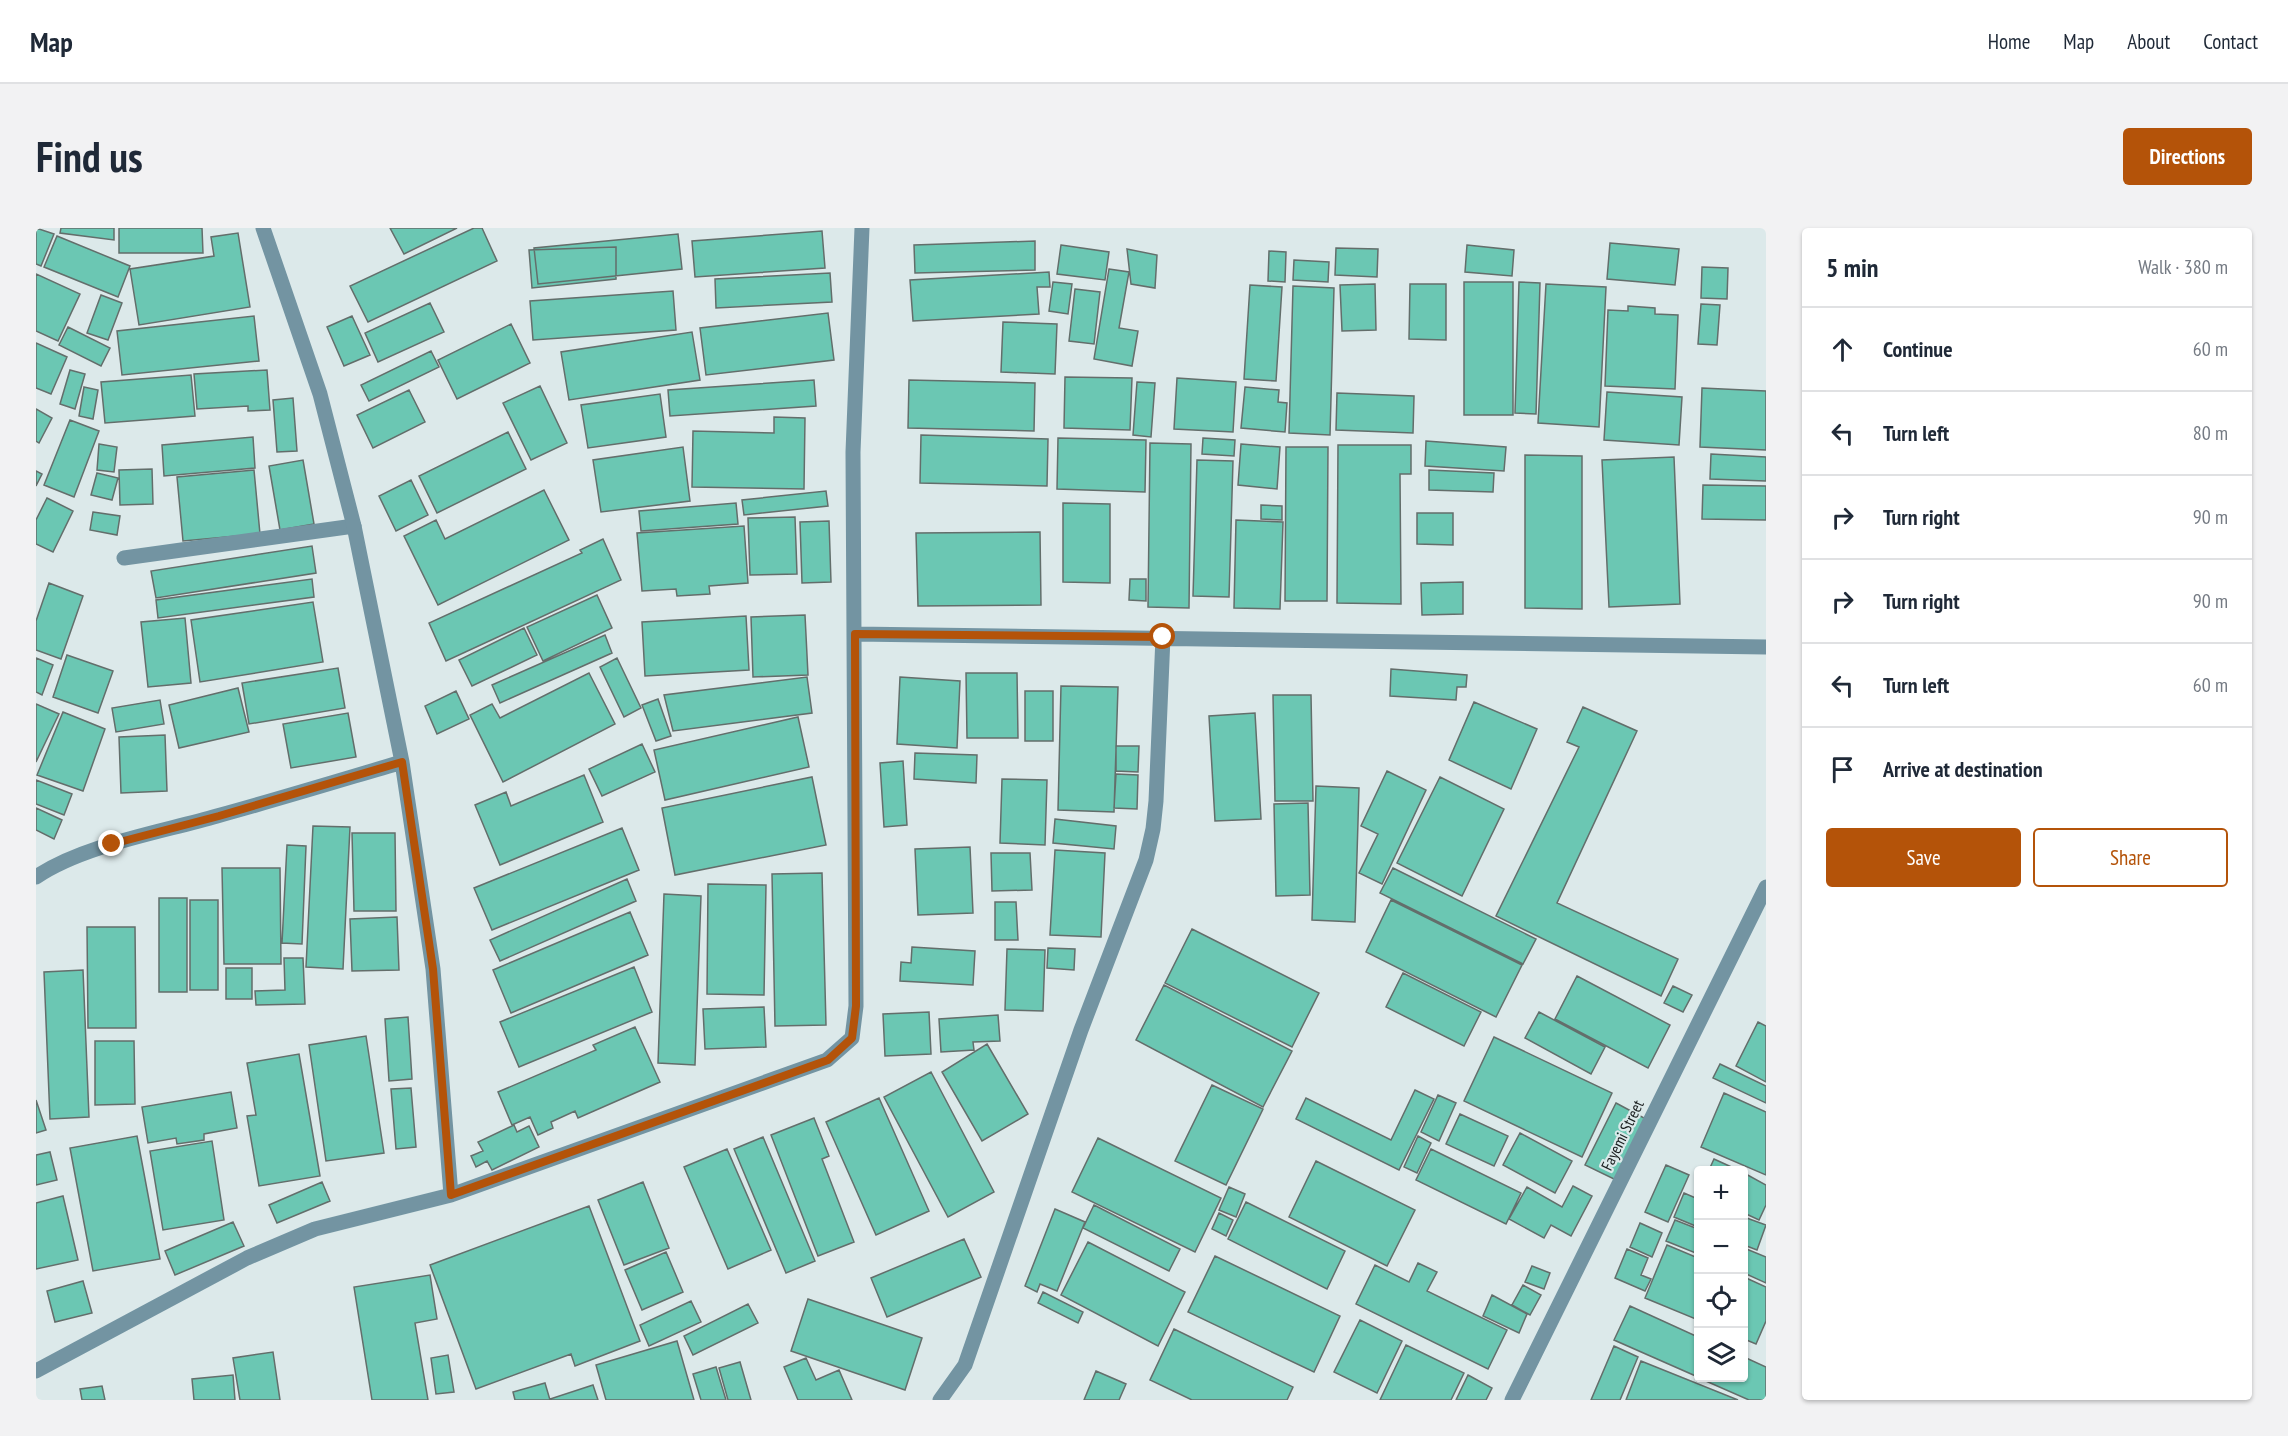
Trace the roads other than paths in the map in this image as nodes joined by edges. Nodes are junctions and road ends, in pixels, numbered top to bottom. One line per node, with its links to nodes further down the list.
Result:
1 (263, 228): 3 (street)
2 (862, 228): 5 (street)
3 (354, 526): 4 (street); 8 (street)
4 (124, 558)
5 (855, 634): 6 (street); 11 (street)
6 (1163, 637): 7 (street); 13 (street)
7 (1766, 647)
8 (402, 762): 9 (street); 11 (street)
9 (36, 877)
10 (1766, 887): 14 (street, Fayemi Street)
11 (451, 1195): 12 (street)
12 (36, 1371)
13 (940, 1400)
14 (1512, 1400)

